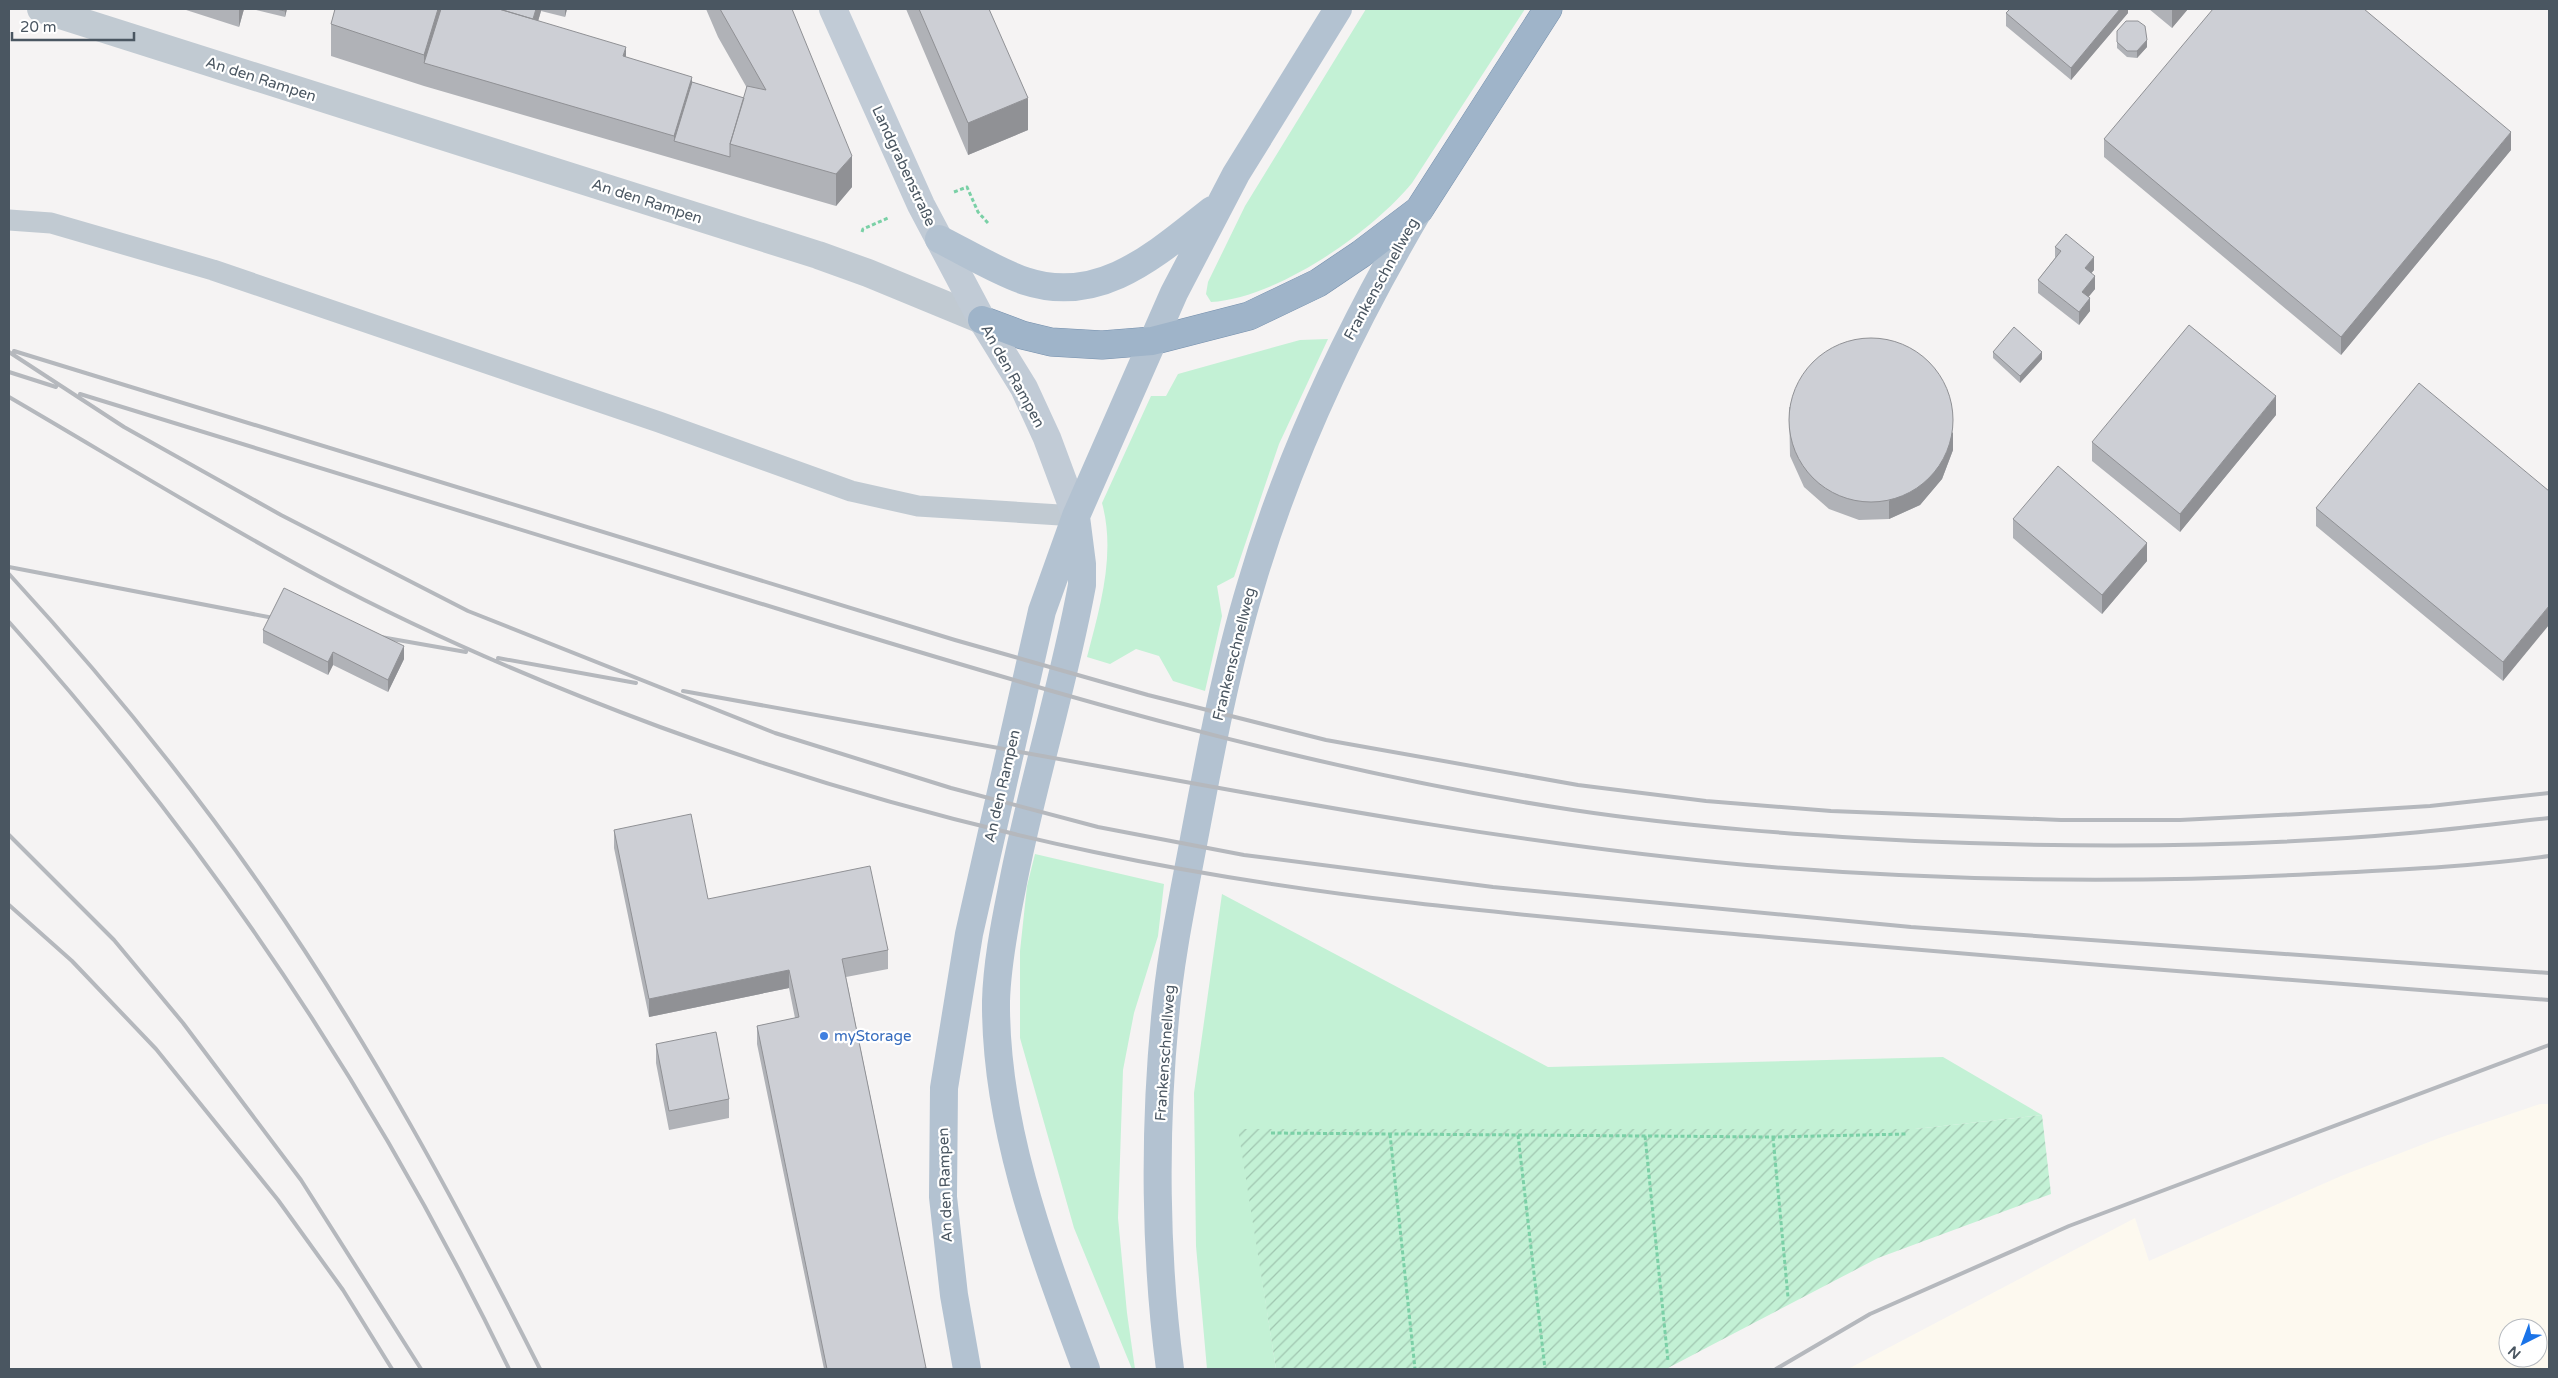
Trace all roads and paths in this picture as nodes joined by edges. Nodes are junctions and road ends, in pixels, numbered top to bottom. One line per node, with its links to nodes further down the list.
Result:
1 (41, 9): 11 (street, An den Rampen)
2 (833, 9): 10 (main road, Landgrabenstraße)
3 (1338, 9): 6 (main road)
4 (1548, 9): 7 (highway, Frankenschnellweg)
5 (956, 191): 9 (path)
6 (1219, 204): 10 (main road); 12 (main road)
7 (1419, 210): 12 (highway); 24 (main road, Frankenschnellweg)
8 (9, 220): 13 (lane)
9 (990, 225)
10 (939, 239): 11 (main road, Landgrabenstraße)
11 (982, 320): 12 (highway); 13 (main road, An den Rampen)
12 (1152, 340): 13 (main road)
13 (1076, 516): 22 (main road, An den Rampen); 23 (main road)
14 (1271, 1133): 15 (path)
15 (1390, 1134): 17 (path); 25 (path)
16 (1906, 1134): 19 (path)
17 (1518, 1136): 18 (path); 26 (path)
18 (1645, 1136): 19 (path); 21 (path)
19 (1772, 1138): 20 (path)
20 (1788, 1297)
21 (1668, 1361)
22 (967, 1369)
23 (1086, 1369)
24 (1170, 1369)
25 (1416, 1369)
26 (1545, 1369)

